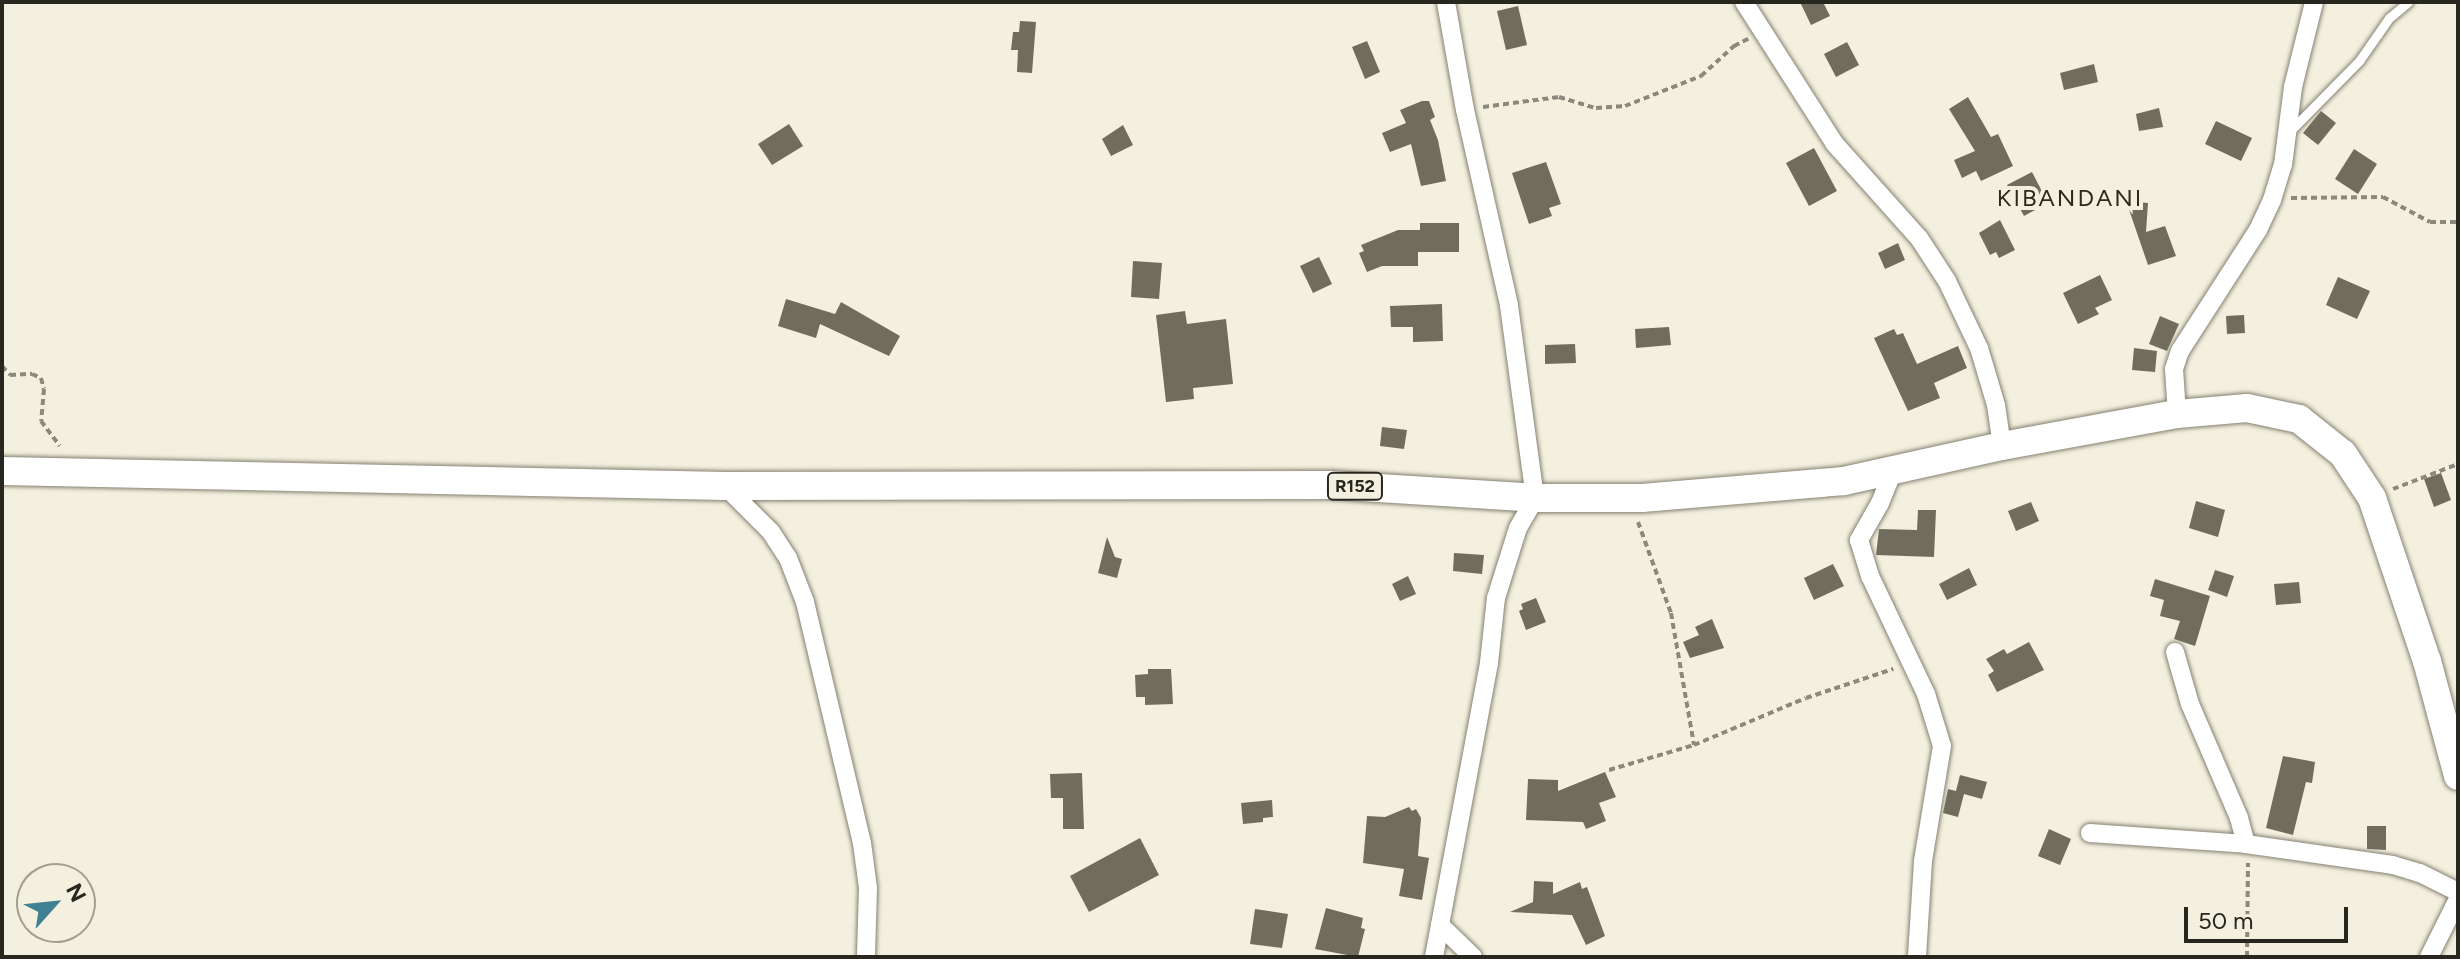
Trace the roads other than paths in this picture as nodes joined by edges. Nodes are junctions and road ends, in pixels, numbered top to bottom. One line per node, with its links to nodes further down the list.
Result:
1 (1446, 2): 11 (street)
2 (1744, 2): 7 (street)
3 (2314, 2): 5 (street)
4 (2408, 2): 5 (lane)
5 (2288, 132): 6 (street)
6 (2177, 414): 7 (main road, R152); 13 (main road, R152)
7 (2002, 446): 9 (main road, R152)
8 (2, 471): 10 (main road, R152)
9 (1893, 471): 11 (main road, R152); 22 (street)
10 (725, 486): 11 (main road, R152); 19 (street)
11 (1535, 498): 18 (street)
12 (2175, 652): 15 (street)
13 (2458, 776)
14 (2090, 833): 15 (street)
15 (2246, 844): 16 (street)
16 (2458, 892)
17 (2458, 899): 23 (street)
18 (1440, 925): 20 (street); 21 (street)
19 (866, 957)
20 (1434, 957)
21 (1473, 957)
22 (1917, 957)
23 (2429, 957)

